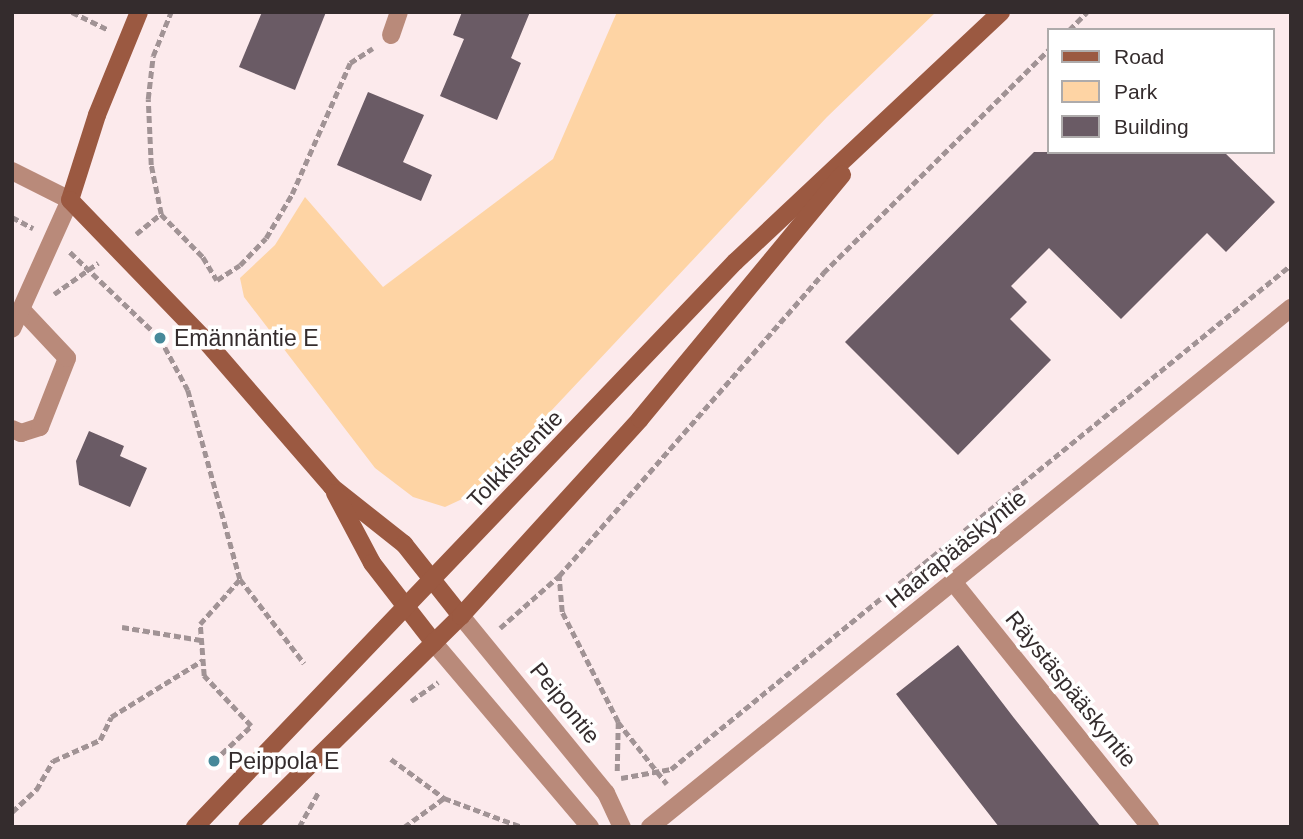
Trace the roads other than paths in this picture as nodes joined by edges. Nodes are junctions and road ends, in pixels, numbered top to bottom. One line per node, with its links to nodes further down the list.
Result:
1 (139, 12): 7 (street)
2 (399, 12): 4 (street)
3 (1001, 12): 5 (street, Tolkkistentie)
4 (391, 35)
5 (876, 130): 13 (street, Tolkkistentie); 16 (street, Tolkkistentie)
6 (12, 171): 7 (street)
7 (70, 200): 9 (street); 12 (street)
8 (1291, 307): 14 (street, Haarapääskyntie)
9 (22, 310): 10 (street); 11 (street)
10 (12, 329)
11 (12, 429)
12 (332, 487): 13 (street); 15 (street)
13 (433, 581): 15 (street, Tolkkistentie); 16 (street)
14 (954, 583): 22 (street, Haarapääskyntie); 23 (street, Räystäspääskyntie)
15 (405, 610): 17 (street); 18 (street, Tolkkistentie)
16 (461, 616): 17 (street, Tolkkistentie); 21 (street, Peipontie)
17 (433, 643): 19 (street, Tolkkistentie); 20 (street)
18 (195, 827)
19 (247, 827)
20 (590, 827)
21 (622, 827)
22 (650, 827)
23 (1150, 827)

